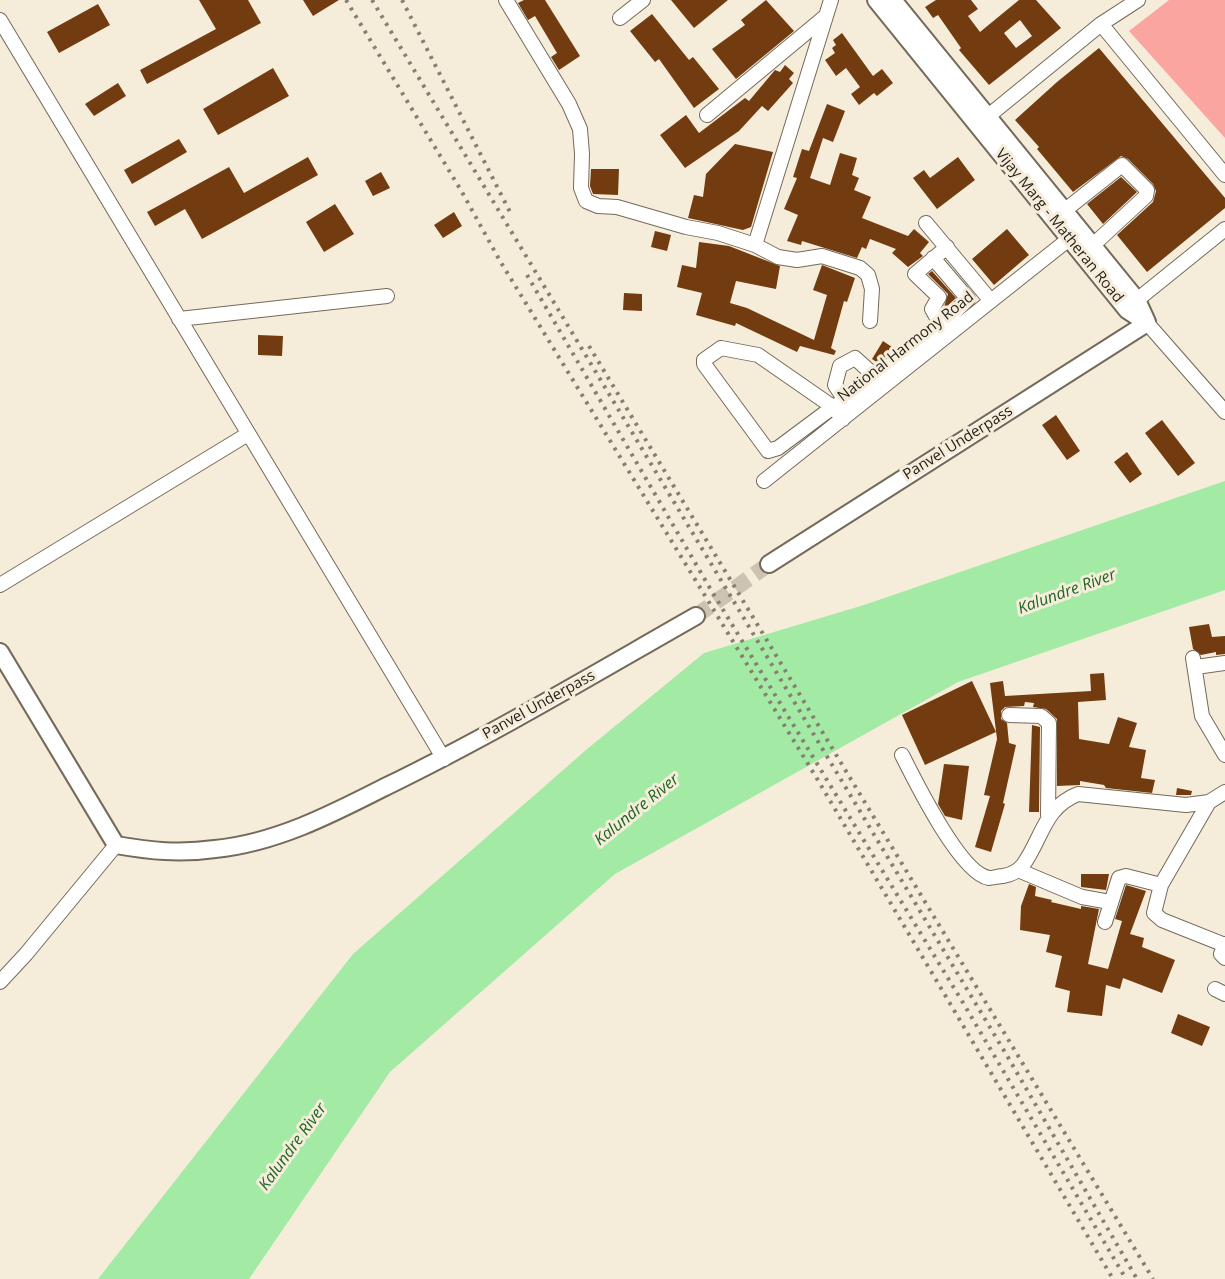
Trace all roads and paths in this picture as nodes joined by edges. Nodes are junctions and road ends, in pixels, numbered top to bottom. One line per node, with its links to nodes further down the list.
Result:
1 (506, 0): 19 (street)
2 (632, 0): 3 (street)
3 (643, 0)
4 (831, 0): 8 (street)
5 (876, 0): 11 (main road, Vijay Marg - Matheran Road)
6 (893, 0): 11 (main road, Vijay Marg - Matheran Road)
7 (1138, 0): 10 (street)
8 (826, 16): 12 (street); 19 (street)
9 (0, 20): 26 (street)
10 (1101, 24): 13 (street); 14 (street)
11 (911, 33): 13 (main road, Vijay Marg - Matheran Road)
12 (707, 115)
13 (982, 121): 15 (main road, Vijay Marg - Matheran Road); 18 (main road, Vijay Marg - Matheran Road)
14 (1225, 176)
15 (1064, 211): 20 (main road, Vijay Marg - Matheran Road); 20 (street)
16 (926, 223): 21 (street)
17 (1225, 229): 24 (street)
18 (1069, 239): 25 (street, National Harmony Road); 28 (main road, Vijay Marg - Matheran Road)
19 (755, 245): 27 (street)
20 (1092, 246): 24 (main road, Vijay Marg - Matheran Road)
21 (946, 248): 22 (street); 25 (street)
22 (933, 258): 29 (street); 29 (street)
23 (387, 296): 26 (street)
24 (1137, 300): 28 (main road, Vijay Marg - Matheran Road)
25 (991, 301): 29 (street, National Harmony Road)
26 (179, 319): 34 (street)
27 (870, 321)
28 (1147, 323): 32 (street); 38 (main road, Panvel Underpass)
29 (945, 329): 30 (street); 33 (street, National Harmony Road)
30 (876, 377): 31 (street); 31 (street)
31 (839, 403): 33 (street); 35 (street); 35 (street)
32 (1225, 412)
33 (843, 419): 36 (street, National Harmony Road)
34 (248, 434): 39 (street); 46 (street)
35 (778, 448): 36 (street)
36 (788, 462): 37 (street, National Harmony Road)
37 (764, 481)
38 (769, 564)
39 (0, 585)
40 (696, 616): 46 (main road, Panvel Underpass)
41 (0, 652): 50 (main road)
42 (1225, 663): 45 (street)
43 (1009, 715): 49 (street)
44 (902, 755): 51 (street)
45 (1225, 755)
46 (444, 759): 50 (main road, Panvel Underpass)
47 (1225, 792): 48 (street)
48 (1209, 802): 49 (street); 52 (street)
49 (1048, 815): 51 (street)
50 (116, 845): 57 (street)
51 (1018, 870): 53 (street)
52 (1161, 885): 53 (street); 55 (street)
53 (1110, 902): 54 (street)
54 (1105, 922)
55 (1225, 945): 56 (street)
56 (1225, 958)
57 (0, 982)

